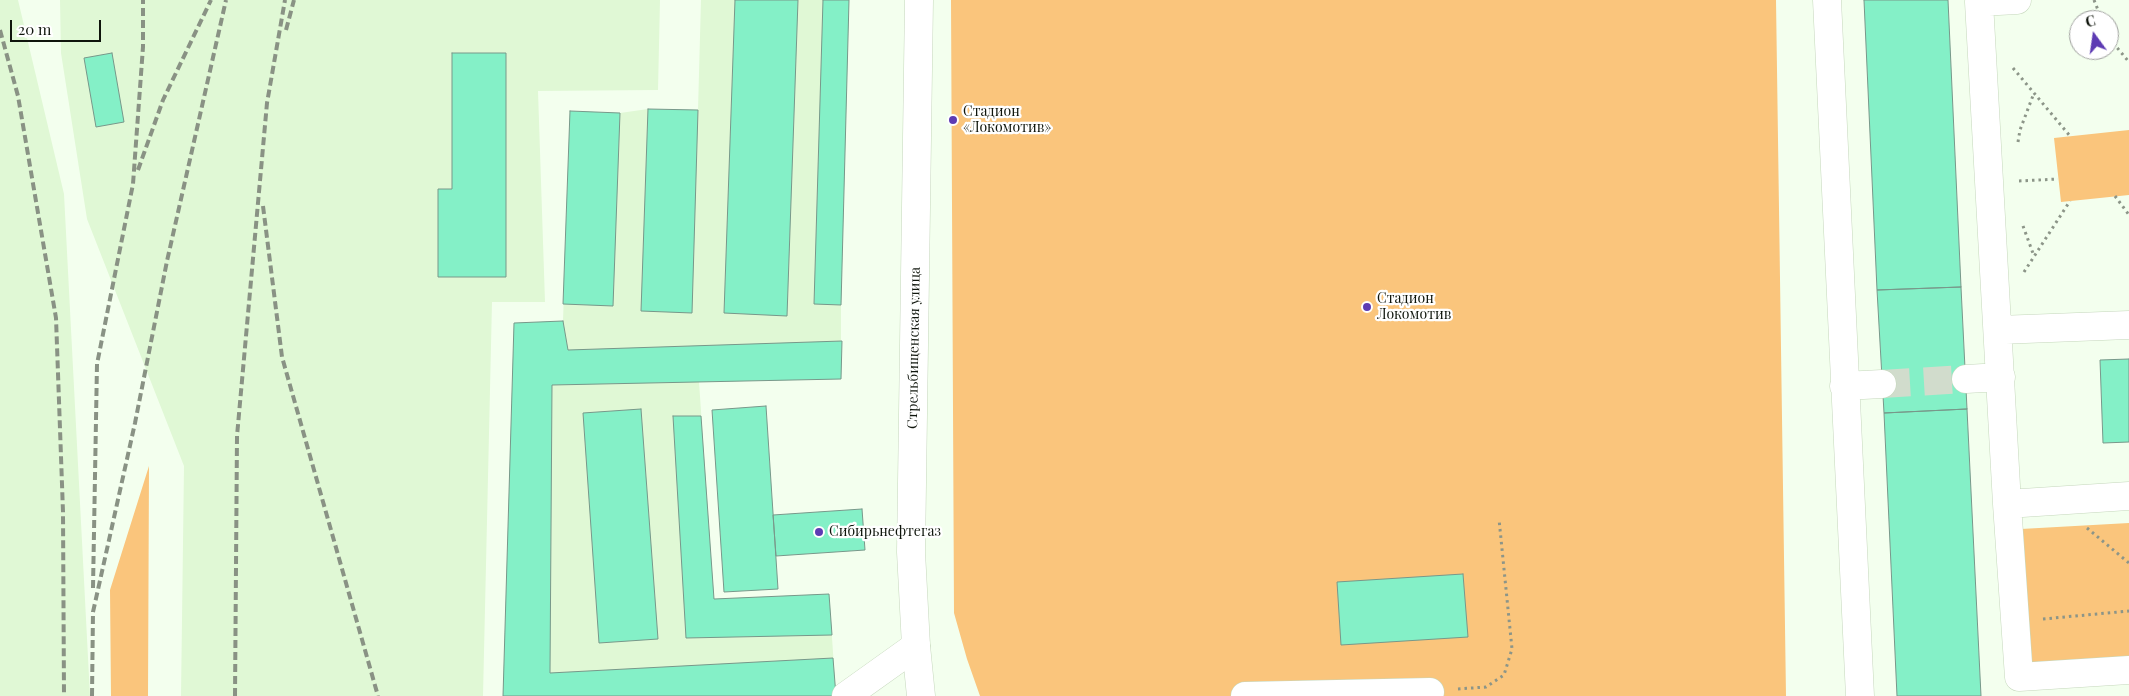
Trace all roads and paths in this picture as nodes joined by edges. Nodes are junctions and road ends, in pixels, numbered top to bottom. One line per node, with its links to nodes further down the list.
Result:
1 (919, 0): 31 (main road, Стрельбищенская улица)
2 (1827, 0): 23 (main road)
3 (2012, 0): 4 (main road); 12 (main road)
4 (2018, 0)
5 (2119, 50): 6 (path)
6 (2129, 62)
7 (2011, 65): 8 (path)
8 (2034, 93): 9 (path); 10 (path)
9 (2070, 136)
10 (2018, 147)
11 (2058, 178): 12 (path)
12 (1990, 183): 18 (main road)
13 (2115, 196): 15 (path)
14 (2070, 201): 17 (path)
15 (2129, 215)
16 (2021, 221): 17 (path)
17 (2034, 256): 18 (path)
18 (1998, 321): 19 (main road); 20 (main road)
19 (2129, 325)
20 (2001, 377): 21 (main road); 26 (main road)
21 (1966, 379)
22 (1882, 384): 23 (main road)
23 (1844, 386): 38 (main road)
24 (2129, 496): 25 (main road)
25 (2054, 500): 26 (main road); 28 (path)
26 (2007, 504): 30 (main road)
27 (1499, 519): 34 (path)
28 (2129, 563)
29 (2129, 611): 30 (path)
30 (2015, 622): 33 (main road)
31 (916, 646): 35 (main road); 36 (main road, Стрельбищенская улица)
32 (2129, 670): 33 (main road)
33 (2019, 686)
34 (1430, 692): 37 (main road)
35 (846, 696)
36 (922, 696)
37 (1245, 696)
38 (1860, 696)

